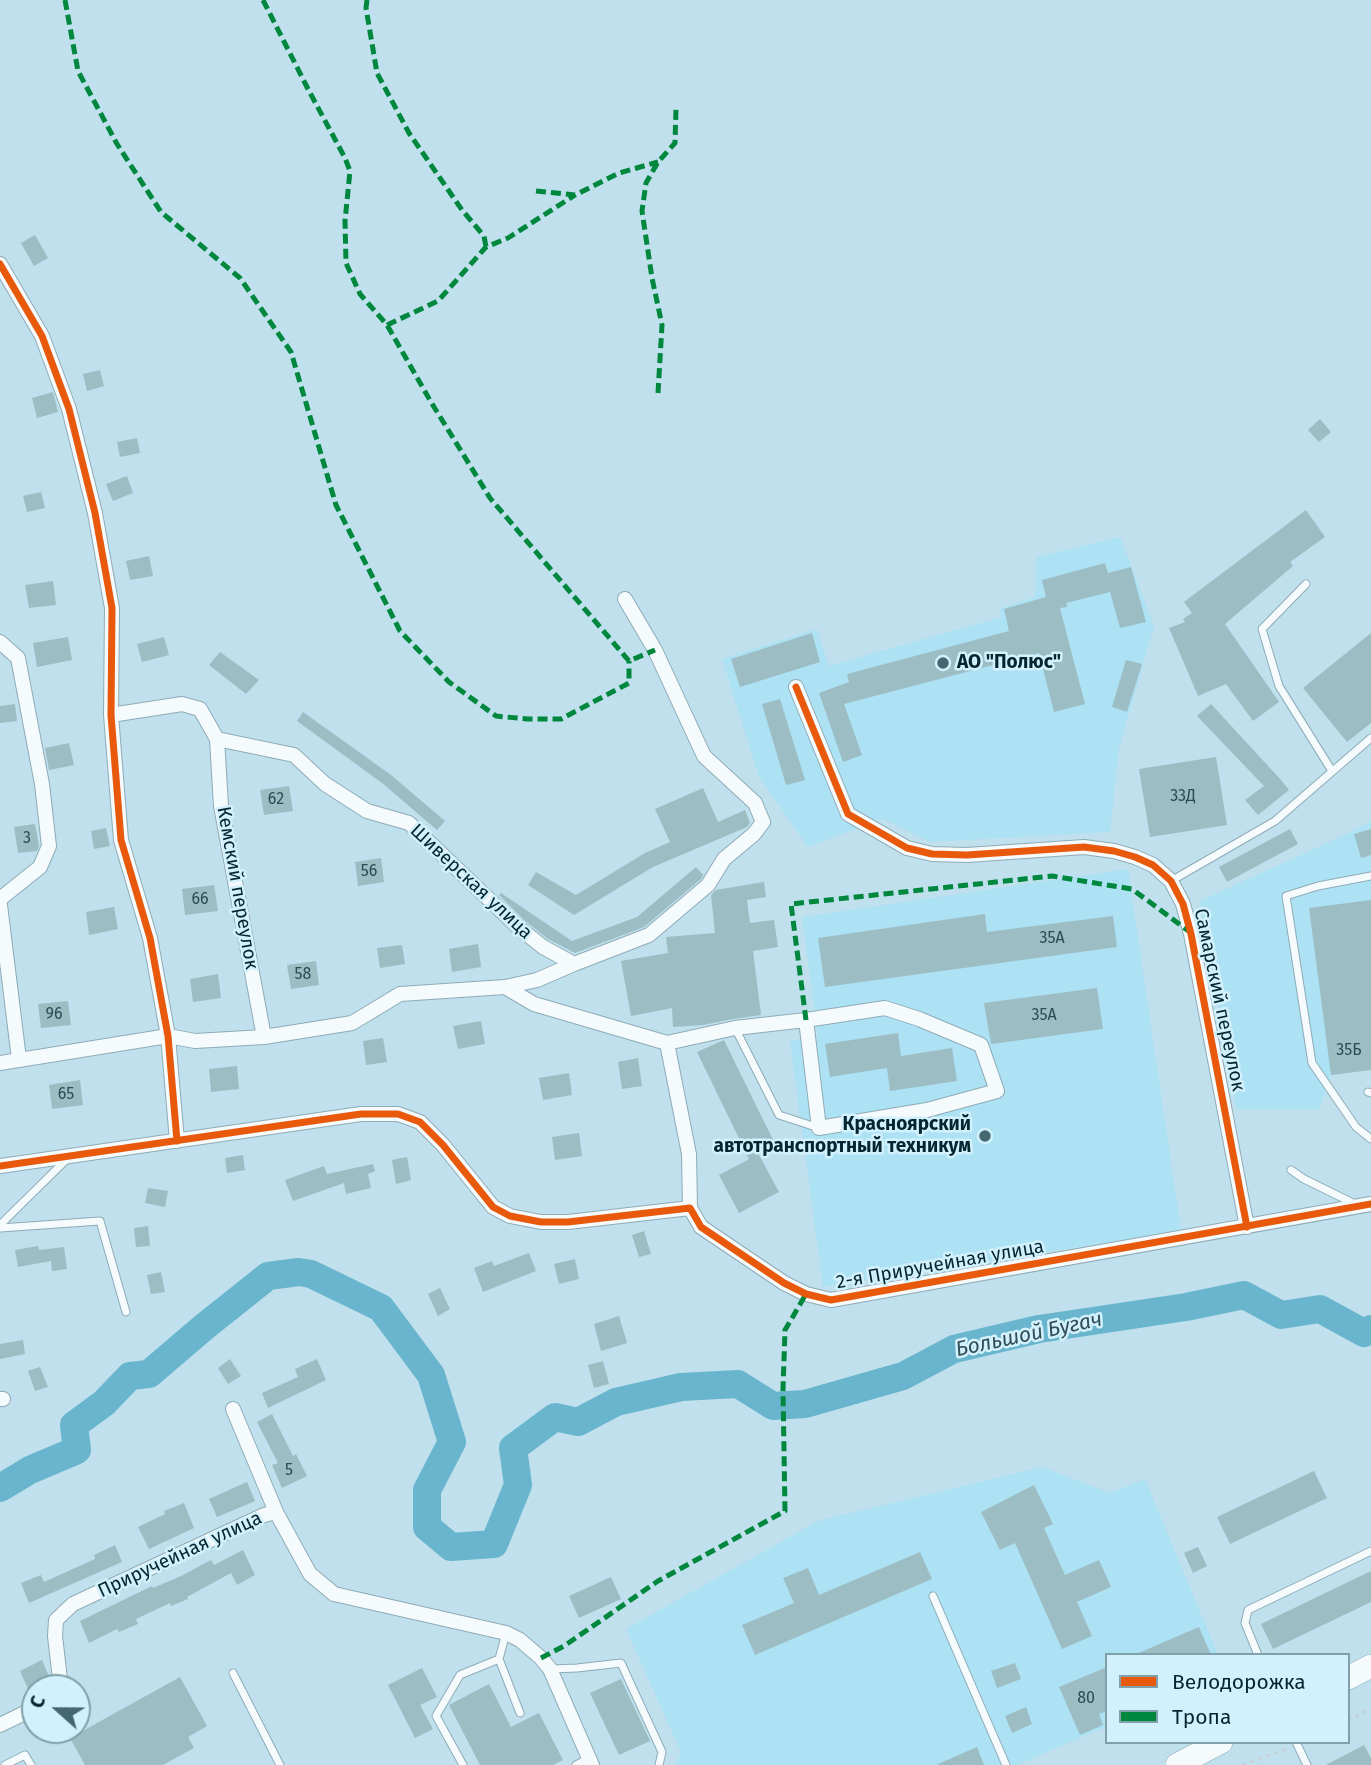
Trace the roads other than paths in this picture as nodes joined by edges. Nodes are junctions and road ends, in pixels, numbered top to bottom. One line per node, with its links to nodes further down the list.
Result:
1 (0, 264): 6 (street)
2 (1306, 584): 9 (lane)
3 (625, 599): 14 (street)
4 (0, 642): 12 (street)
5 (796, 687): 11 (street, Самарский переулок)
6 (111, 715): 8 (street); 18 (street)
7 (1371, 738): 9 (lane)
8 (217, 739): 14 (street, Шиверская улица); 19 (street, Кемский переулок)
9 (1332, 771): 11 (lane)
10 (1371, 876): 24 (lane)
11 (1171, 881): 32 (street, Самарский переулок)
12 (0, 899)
13 (0, 905): 21 (street)
14 (574, 964): 15 (street)
15 (505, 987): 19 (street); 20 (street)
16 (806, 1020): 17 (street); 23 (street); 23 (street)
17 (735, 1028): 20 (street); 23 (lane)
18 (168, 1036): 19 (street); 21 (street); 25 (street)
19 (264, 1037)
20 (667, 1043): 30 (street)
21 (19, 1059): 22 (street)
22 (0, 1063)
23 (819, 1128)
24 (1371, 1139)
25 (177, 1141): 26 (street); 30 (street)
26 (70, 1156): 27 (street); 31 (lane)
27 (0, 1167)
28 (1291, 1170): 29 (lane)
29 (1366, 1205): 32 (street, 2-я Приручейная улица)
30 (690, 1208): 32 (street, 2-я Приручейная улица)
31 (0, 1227): 33 (lane)
32 (1247, 1227)
33 (126, 1312)
34 (233, 1409): 35 (street)
35 (276, 1512): 38 (street, Приручейная улица); 44 (street, Приручейная улица)
36 (1371, 1551): 39 (lane)
37 (933, 1596): 57 (lane)
38 (506, 1633): 40 (lane); 42 (street, Приручейная улица)
39 (1257, 1653)
40 (499, 1659): 46 (lane); 55 (lane)
41 (1371, 1666): 45 (main road)
42 (550, 1668): 51 (street, Приручейная улица); 56 (lane)
43 (233, 1672): 54 (lane)
44 (59, 1674)
45 (1350, 1677)
46 (520, 1713)
47 (21, 1715): 48 (street)
48 (0, 1725)
49 (1217, 1744): 58 (main road)
50 (1297, 1744): 59 (lane)
51 (585, 1763)
52 (5, 1765): 53 (lane)
53 (31, 1765)
54 (280, 1765)
55 (463, 1765)
56 (659, 1765)
57 (1006, 1765)
58 (1177, 1765)
59 (1307, 1765)

